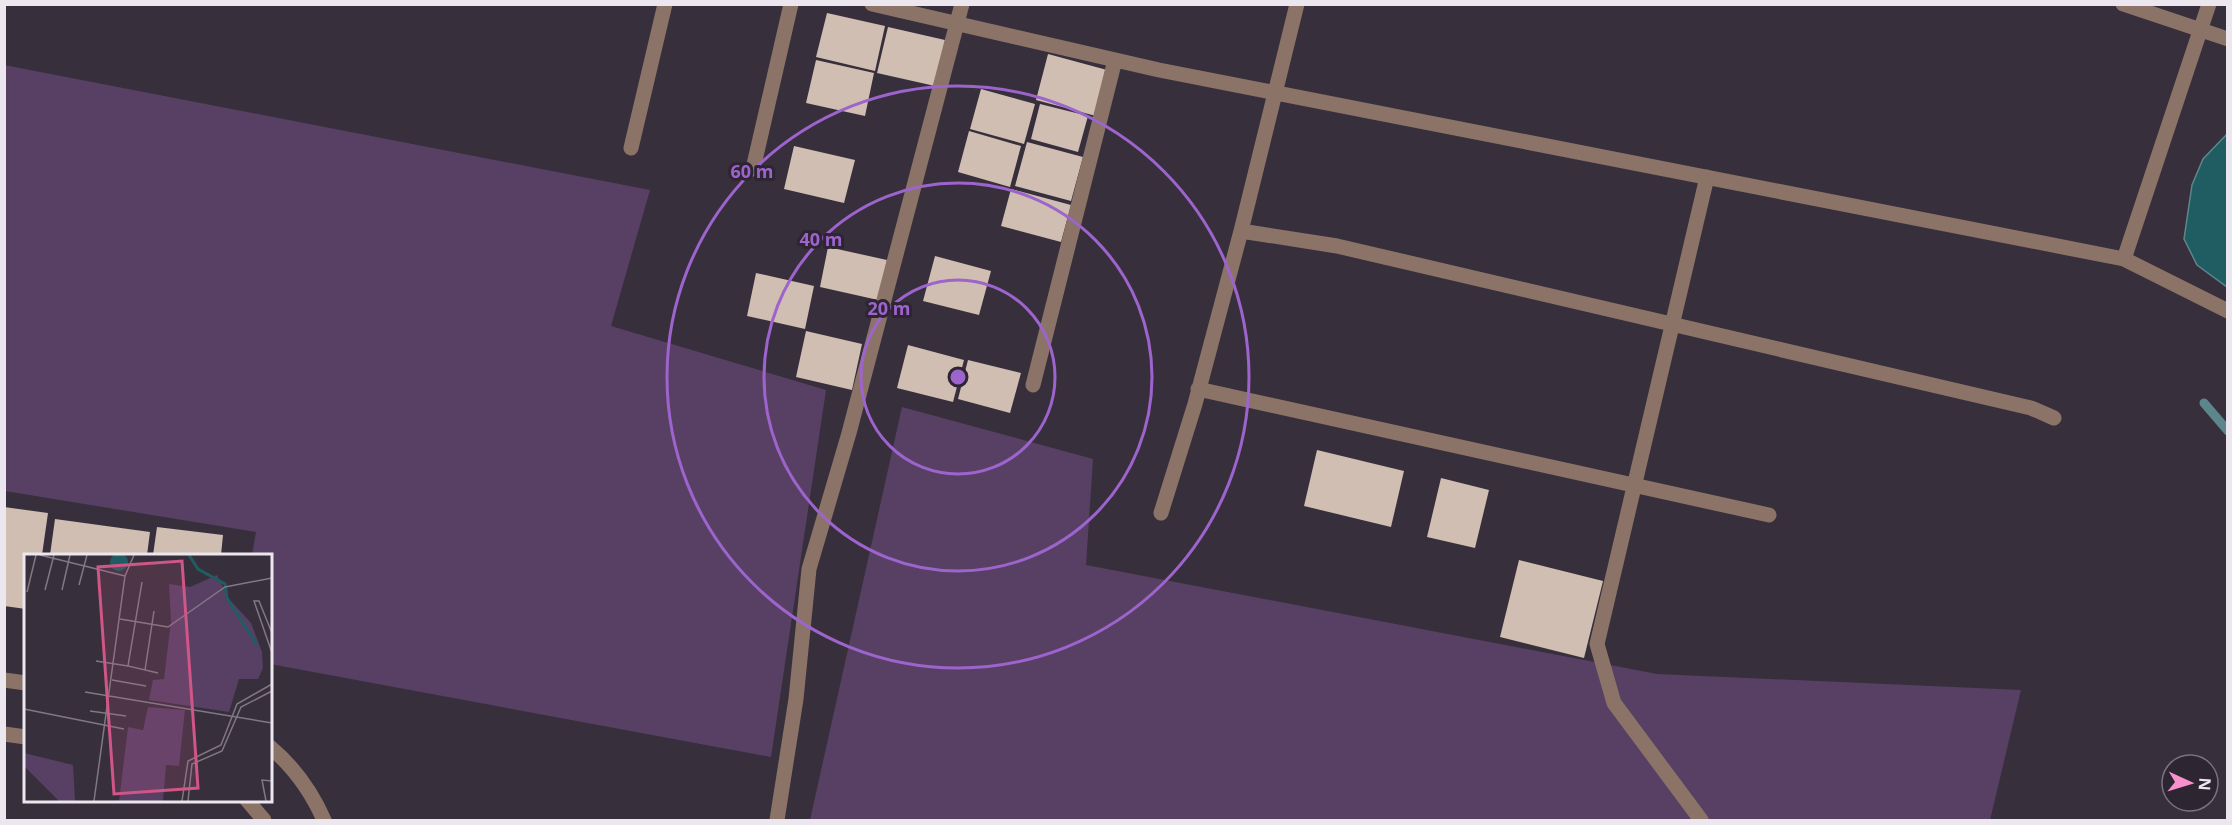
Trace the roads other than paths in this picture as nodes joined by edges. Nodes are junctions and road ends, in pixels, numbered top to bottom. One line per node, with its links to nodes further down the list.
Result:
1 (665, 4): 13 (street)
2 (791, 4): 14 (street)
3 (872, 4): 8 (street)
4 (962, 4): 8 (street)
5 (1297, 4): 12 (street)
6 (2123, 4): 9 (street)
7 (2209, 4): 9 (street)
8 (957, 24): 11 (street); 34 (street)
9 (2200, 30): 10 (street); 17 (street)
10 (2228, 39)
11 (1115, 60): 12 (street); 20 (street)
12 (1274, 93): 15 (street); 16 (street)
13 (631, 148)
14 (753, 169)
15 (1707, 177): 17 (street); 19 (street)
16 (1240, 231): 19 (street); 21 (street)
17 (2124, 259): 18 (street)
18 (2228, 311)
19 (1673, 323): 22 (street); 23 (street)
20 (1033, 385)
21 (1198, 389): 23 (street); 24 (street)
22 (2054, 418)
23 (1635, 484): 25 (street); 35 (street)
24 (1161, 513)
25 (1769, 515)
26 (4, 680): 27 (street)
27 (24, 683)
28 (4, 734): 29 (street)
29 (24, 737)
30 (272, 749): 33 (street)
31 (248, 801): 32 (street)
32 (264, 820)
33 (324, 820)
34 (777, 820)
35 (1701, 820)

